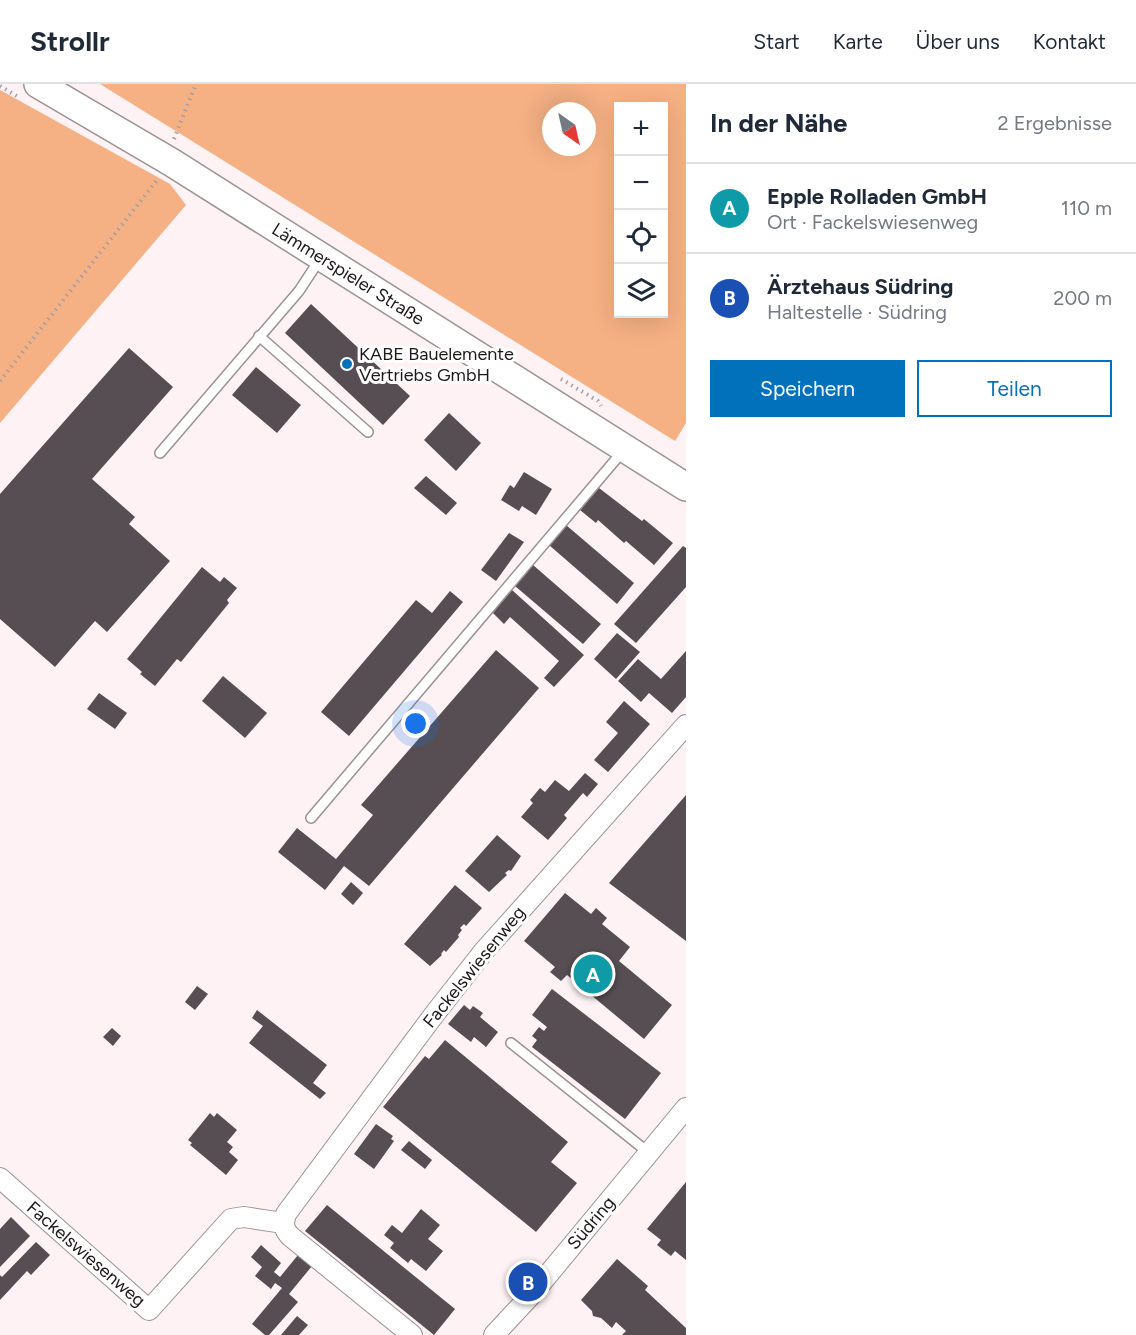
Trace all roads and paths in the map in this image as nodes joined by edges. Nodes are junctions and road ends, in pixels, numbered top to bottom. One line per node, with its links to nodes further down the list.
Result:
1 (38, 84): 3 (main road, Lämmerspieler Straße)
2 (196, 84): 3 (path)
3 (171, 162): 4 (main road, Lämmerspieler Straße); 6 (path)
4 (321, 257): 5 (lane); 8 (main road, Lämmerspieler Straße)
5 (259, 336): 7 (lane); 9 (lane)
6 (0, 381)
7 (368, 432)
8 (625, 449): 10 (main road, Lämmerspieler Straße); 12 (lane)
9 (160, 453)
10 (686, 487)
11 (686, 725): 17 (street, Fackelswiesenweg)
12 (311, 818)
13 (511, 1043): 15 (lane)
14 (686, 1108): 15 (street, Südring)
15 (649, 1153): 19 (street, Südring)
16 (0, 1178): 17 (street, Fackelswiesenweg)
17 (283, 1223): 18 (street)
18 (412, 1335)
19 (494, 1335)

